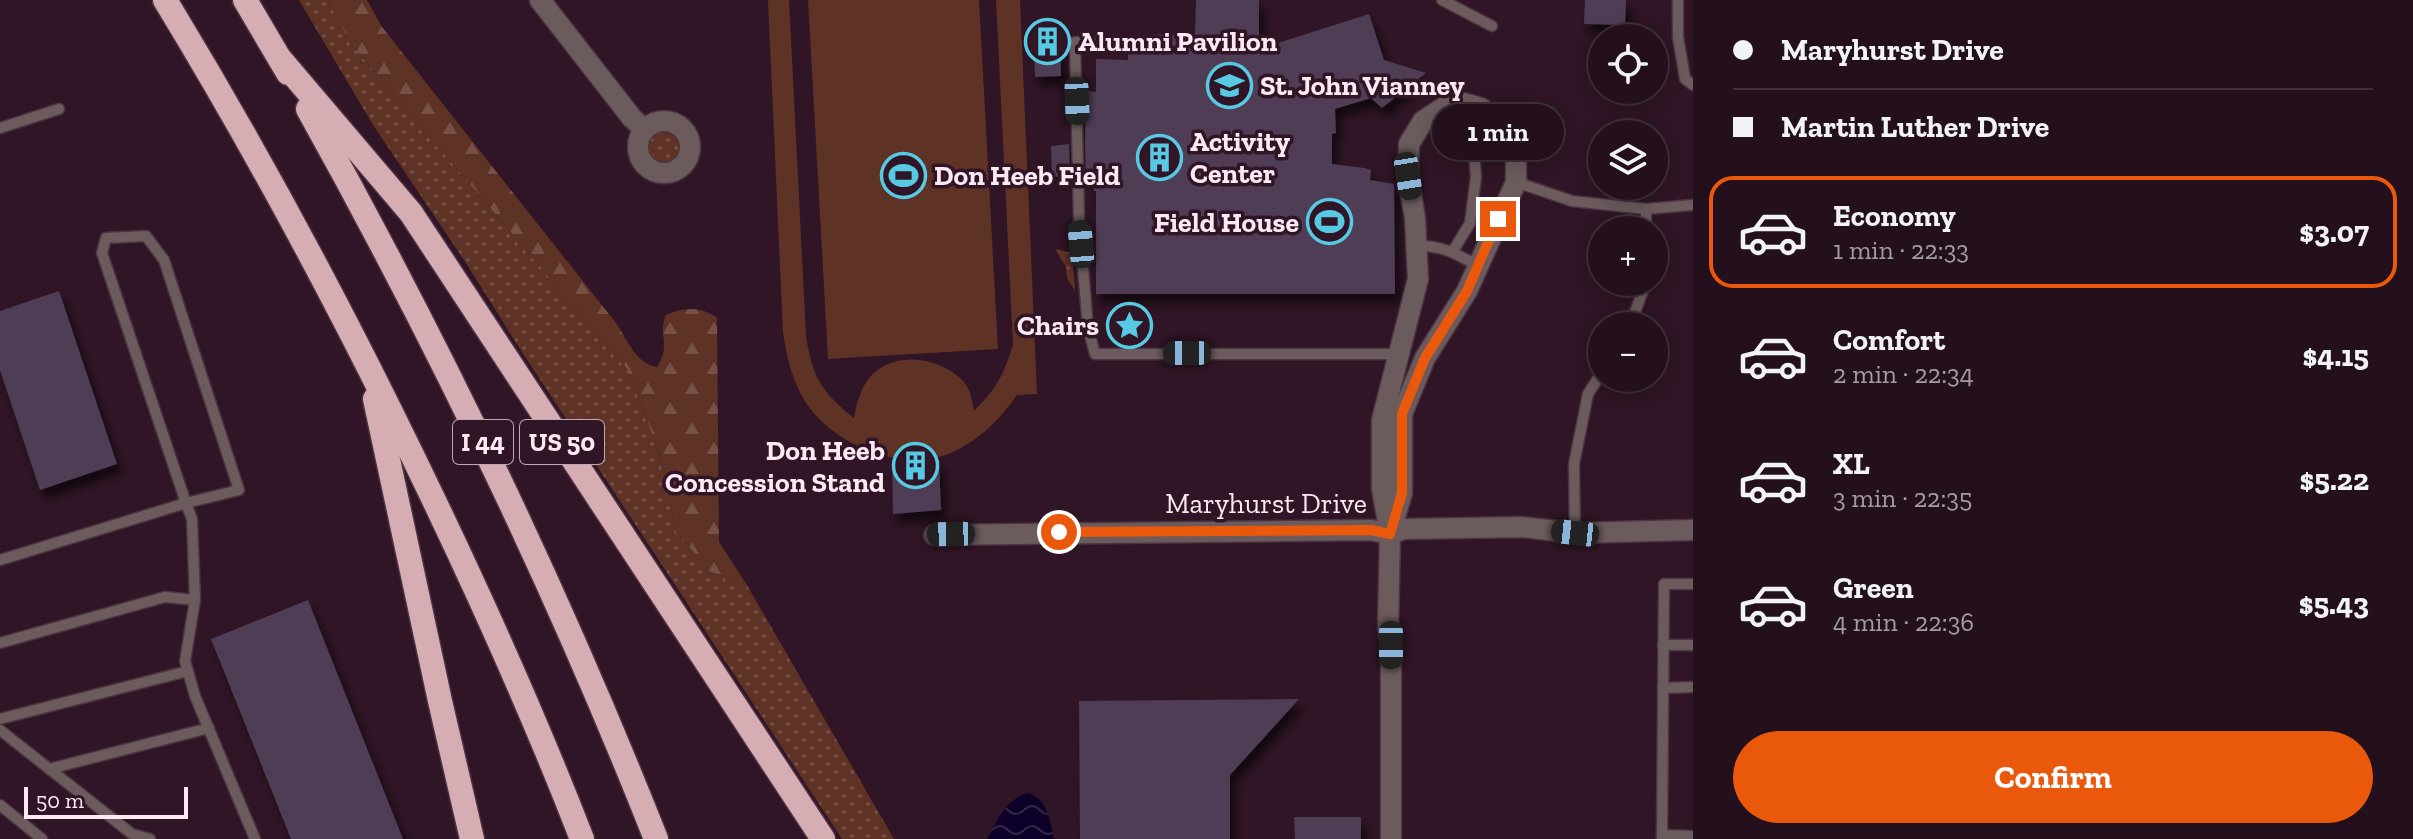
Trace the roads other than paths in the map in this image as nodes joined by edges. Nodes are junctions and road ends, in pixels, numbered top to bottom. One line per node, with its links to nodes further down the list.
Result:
1 (165, 0): 22 (highway, I 44)
2 (245, 0): 8 (highway, I 44)
3 (540, 0): 12 (street)
4 (1442, 0): 6 (lane)
5 (1678, 0): 9 (lane)
6 (1492, 26)
7 (1116, 41): 21 (lane)
8 (281, 60): 50 (highway, I 44); 51 (highway, US 50)
9 (1693, 85)
10 (59, 109): 11 (lane)
11 (0, 128)
12 (644, 129)
13 (1473, 142): 19 (lane)
14 (1516, 182): 16 (lane); 18 (street); 20 (street)
15 (1693, 205): 16 (lane)
16 (1646, 209): 17 (lane)
17 (1646, 216)
18 (1417, 246): 19 (lane); 21 (street)
19 (1453, 251): 20 (lane)
20 (1478, 266): 27 (street)
21 (1400, 354): 27 (street)
22 (367, 365): 48 (highway); 49 (highway, I 44)
23 (1589, 392): 26 (lane)
24 (186, 503): 24 (lane); 29 (lane); 31 (lane)
25 (1693, 530): 26 (street, Maryhurst Drive)
26 (1575, 533): 27 (street, Maryhurst Drive)
27 (1390, 534): 28 (street, Maryhurst Drive); 52 (street)
28 (934, 535)
29 (0, 560)
30 (1693, 584): 33 (lane)
31 (195, 600): 32 (lane); 35 (lane)
32 (0, 643)
33 (1663, 645): 34 (lane); 37 (lane)
34 (1693, 645)
35 (188, 671): 38 (lane); 39 (lane)
36 (1693, 687): 37 (lane)
37 (1663, 688): 44 (lane)
38 (0, 719)
39 (209, 728): 41 (lane); 47 (lane)
40 (0, 730): 41 (lane)
41 (49, 769): 46 (lane)
42 (0, 805): 45 (lane)
43 (1693, 836): 44 (lane)
44 (1662, 837)
45 (42, 839)
46 (150, 839)
47 (255, 839)
48 (472, 839)
49 (582, 839)
50 (656, 839)
51 (823, 839)
52 (1391, 839)

